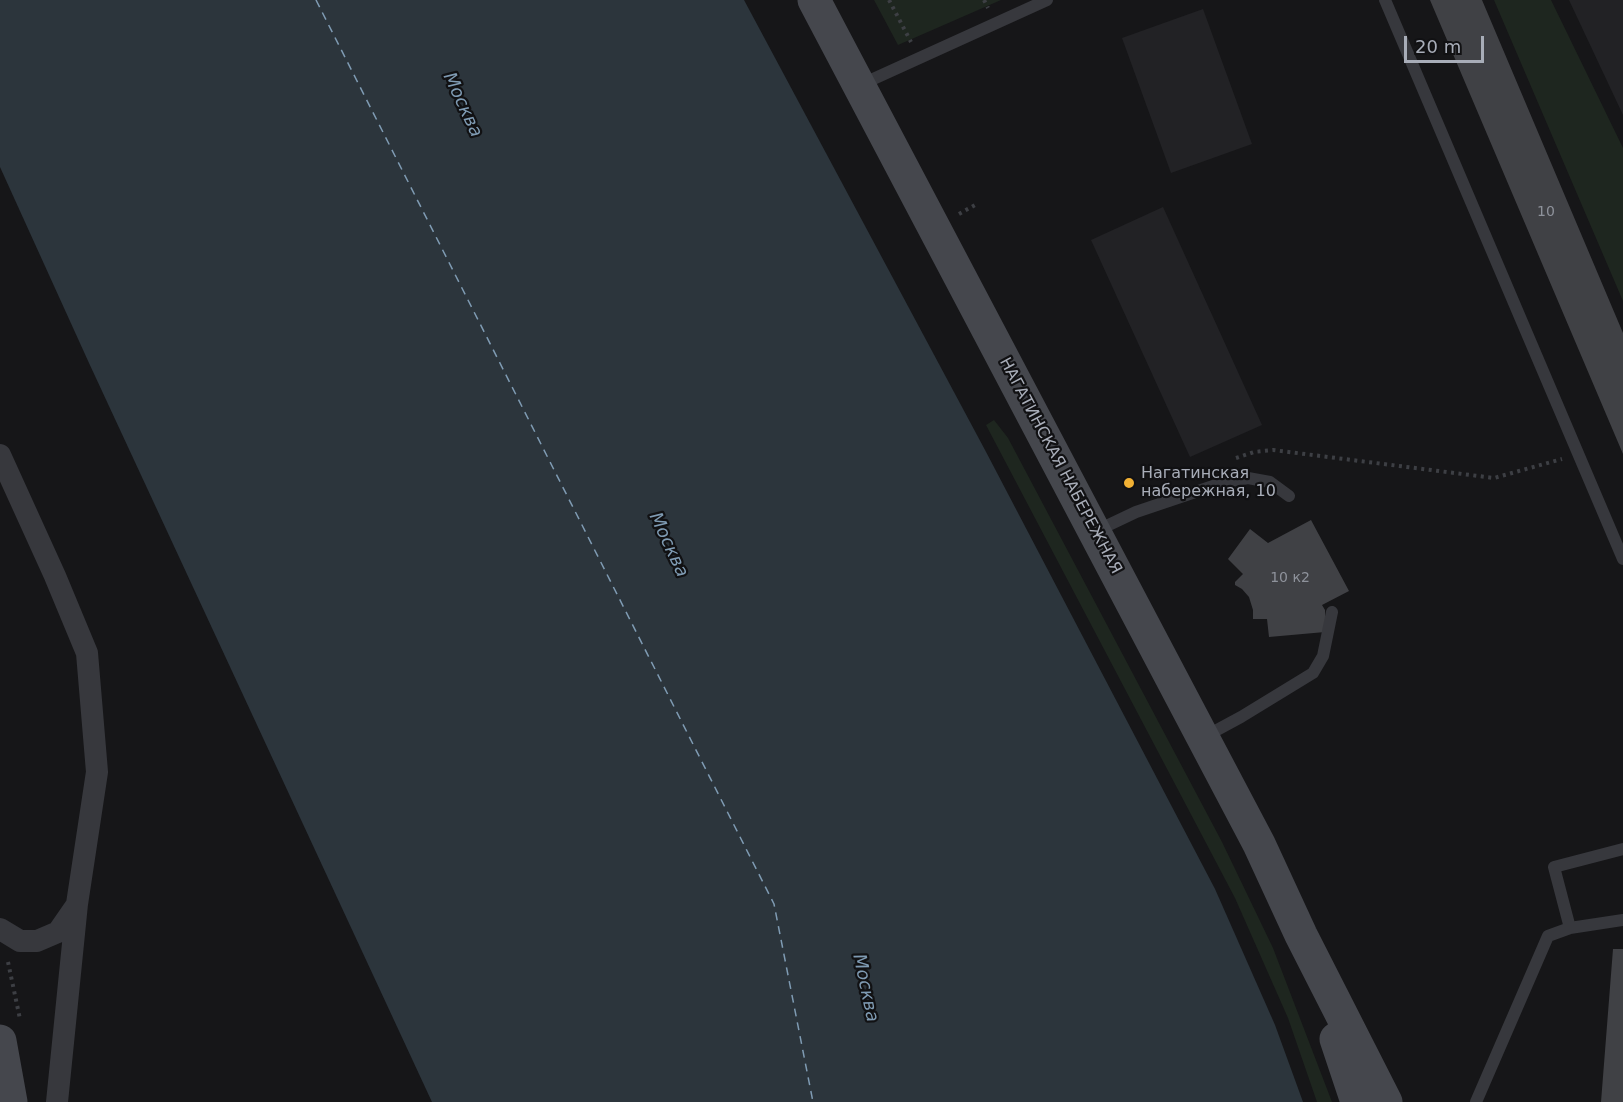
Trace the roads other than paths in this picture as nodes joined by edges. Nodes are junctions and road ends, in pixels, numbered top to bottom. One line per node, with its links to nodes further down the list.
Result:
1 (814, 0): 4 (main road, НАГАТИНСКАЯ НАБЕРЕЖНАЯ)
2 (1047, 0): 4 (lane)
3 (1385, 0): 8 (lane)
4 (859, 85): 7 (main road, НАГАТИНСКАЯ НАБЕРЕЖНАЯ)
5 (0, 455): 12 (street)
6 (1290, 496): 7 (lane)
7 (1095, 532): 10 (main road, НАГАТИНСКАЯ НАБЕРЕЖНАЯ)
8 (1623, 559)
9 (1332, 612): 10 (lane)
10 (1203, 737): 16 (main road, НАГАТИНСКАЯ НАБЕРЕЖНАЯ)
11 (1623, 849): 14 (lane)
12 (77, 904): 15 (street); 19 (street)
13 (1623, 920): 14 (lane)
14 (1570, 928): 22 (lane)
15 (1, 930)
16 (1301, 935): 20 (main road, НАГАТИНСКАЯ НАБЕРЕЖНАЯ); 21 (main road, НАГАТИНСКАЯ НАБЕРЕЖНАЯ)
17 (10, 1031): 18 (main road)
18 (11, 1102)
19 (57, 1102)
20 (1357, 1102)
21 (1386, 1102)
22 (1476, 1102)

